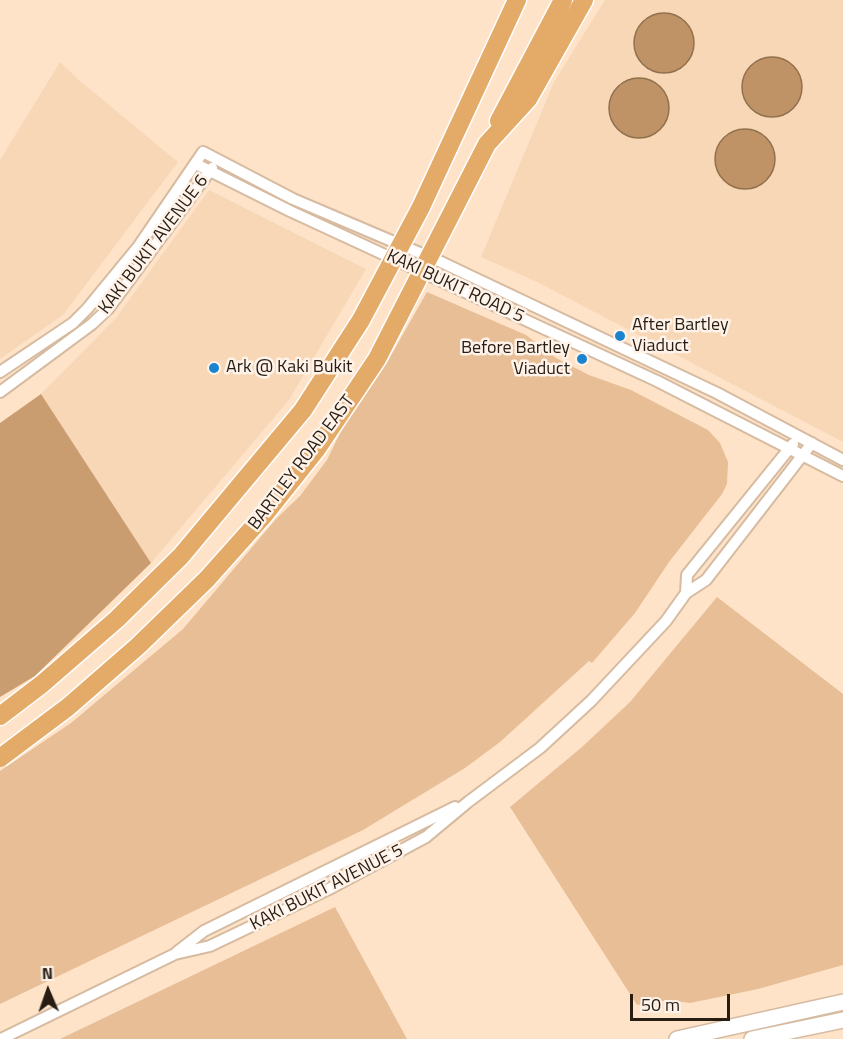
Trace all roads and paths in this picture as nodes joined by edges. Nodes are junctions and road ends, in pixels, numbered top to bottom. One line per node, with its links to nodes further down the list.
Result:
1 (517, 0): 18 (highway, BARTLEY ROAD EAST, bridge)
2 (563, 0): 4 (highway, BARTLEY ROAD EAST)
3 (584, 0): 4 (highway)
4 (488, 144): 19 (highway, BARTLEY ROAD EAST, bridge)
5 (203, 152): 6 (street, KAKI BUKIT ROAD 5); 7 (street, KAKI BUKIT AVENUE 6)
6 (218, 160): 8 (street, KAKI BUKIT AVENUE 6); 11 (street, KAKI BUKIT ROAD 5)
7 (196, 164): 8 (street, KAKI BUKIT ROAD 5); 9 (street, KAKI BUKIT AVENUE 6)
8 (209, 173): 10 (street, KAKI BUKIT AVENUE 6); 13 (street, KAKI BUKIT ROAD 5)
9 (0, 372)
10 (0, 392)
11 (799, 437): 12 (street, KAKI BUKIT ROAD 5); 13 (street, KAKI BUKIT AVENUE 5)
12 (812, 443): 14 (street, KAKI BUKIT AVENUE 5); 15 (street, KAKI BUKIT ROAD 5)
13 (790, 449): 14 (street, KAKI BUKIT ROAD 5); 17 (street, KAKI BUKIT AVENUE 5)
14 (803, 455): 16 (street, KAKI BUKIT ROAD 5); 17 (street, KAKI BUKIT AVENUE 5)
15 (843, 460)
16 (843, 476)
17 (686, 593): 20 (street, KAKI BUKIT AVENUE 5)
18 (0, 716)
19 (0, 758)
20 (468, 802): 21 (street, KAKI BUKIT AVENUE 5); 21 (street, KAKI BUKIT AVENUE 5)
21 (175, 954): 24 (street, KAKI BUKIT AVENUE 5)
22 (843, 1002): 25 (main road)
23 (843, 1020): 26 (main road)
24 (1, 1039)
25 (677, 1039)
26 (752, 1039)

